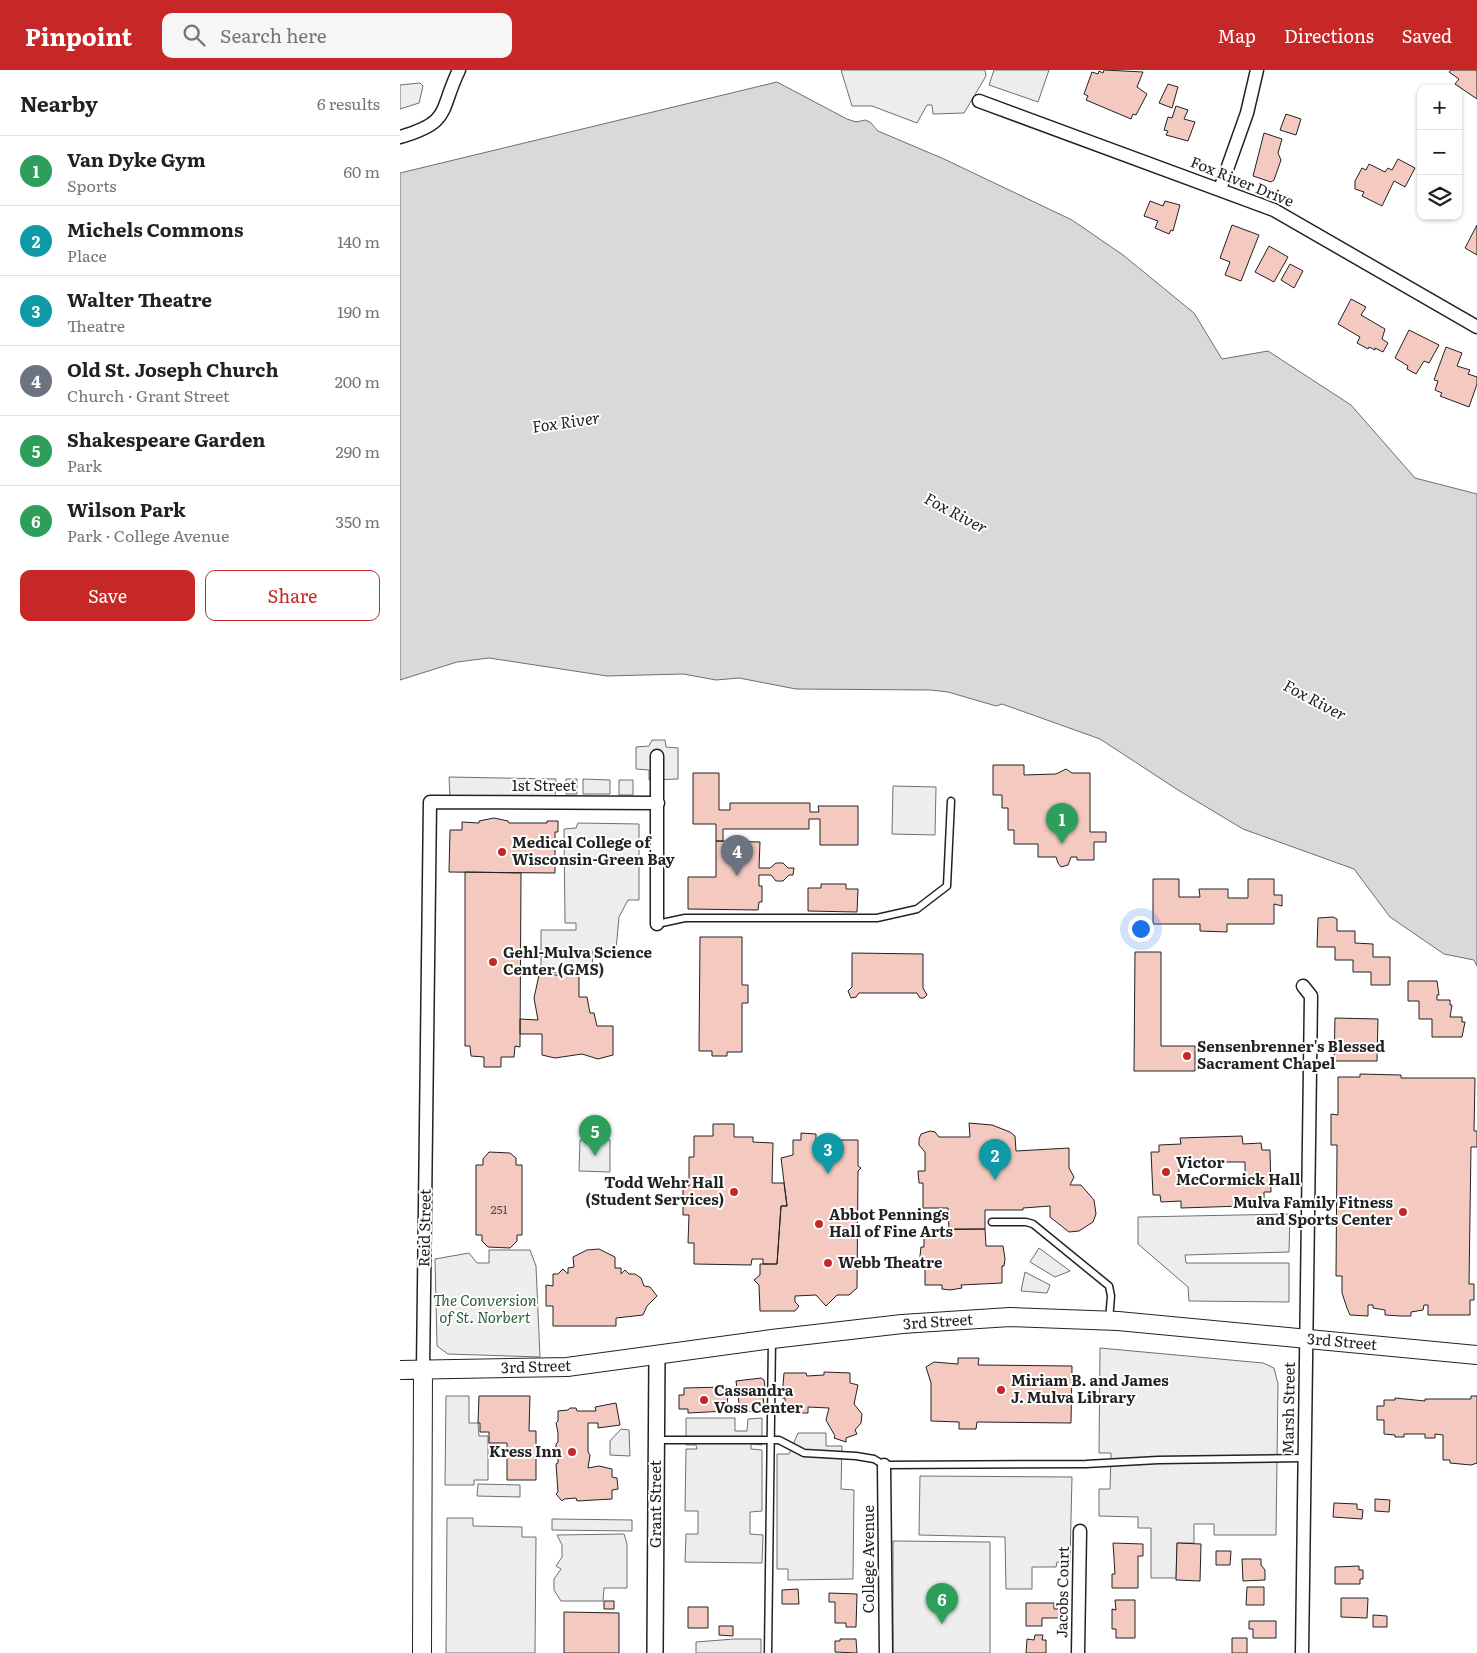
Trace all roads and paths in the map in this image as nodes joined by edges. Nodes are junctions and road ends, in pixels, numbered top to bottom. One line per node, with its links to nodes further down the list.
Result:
1 (459, 70): 4 (street)
2 (1257, 70): 5 (street)
3 (979, 101): 5 (street, Fox River Drive)
4 (400, 137)
5 (1220, 189): 6 (street, Fox River Drive)
6 (1477, 327)
7 (657, 756): 10 (street)
8 (951, 801): 11 (lane)
9 (430, 802): 10 (street, 1st Street); 20 (street, Reid Street)
10 (658, 803): 11 (street)
11 (657, 924)
12 (1303, 986): 16 (street, Marsh Street)
13 (992, 1222): 14 (lane)
14 (1109, 1321): 15 (main road, 3rd Street); 16 (main road, 3rd Street)
15 (772, 1339): 17 (main road, 3rd Street); 21 (lane)
16 (1307, 1339): 18 (main road, 3rd Street); 23 (street, Marsh Street)
17 (657, 1355): 20 (main road, 3rd Street); 22 (street, Grant Street)
18 (1477, 1355)
19 (400, 1370): 20 (main road, 3rd Street)
20 (424, 1370): 26 (main road, Reid Street)
21 (771, 1439): 22 (lane); 24 (lane); 28 (lane)
22 (656, 1440): 27 (street, Grant Street)
23 (1304, 1458): 24 (lane); 31 (street, Marsh Street)
24 (884, 1465): 29 (street, College Avenue)
25 (1080, 1531): 30 (street, Jacobs Court)
26 (422, 1653)
27 (655, 1653)
28 (768, 1653)
29 (886, 1653)
30 (1078, 1653)
31 (1302, 1653)

